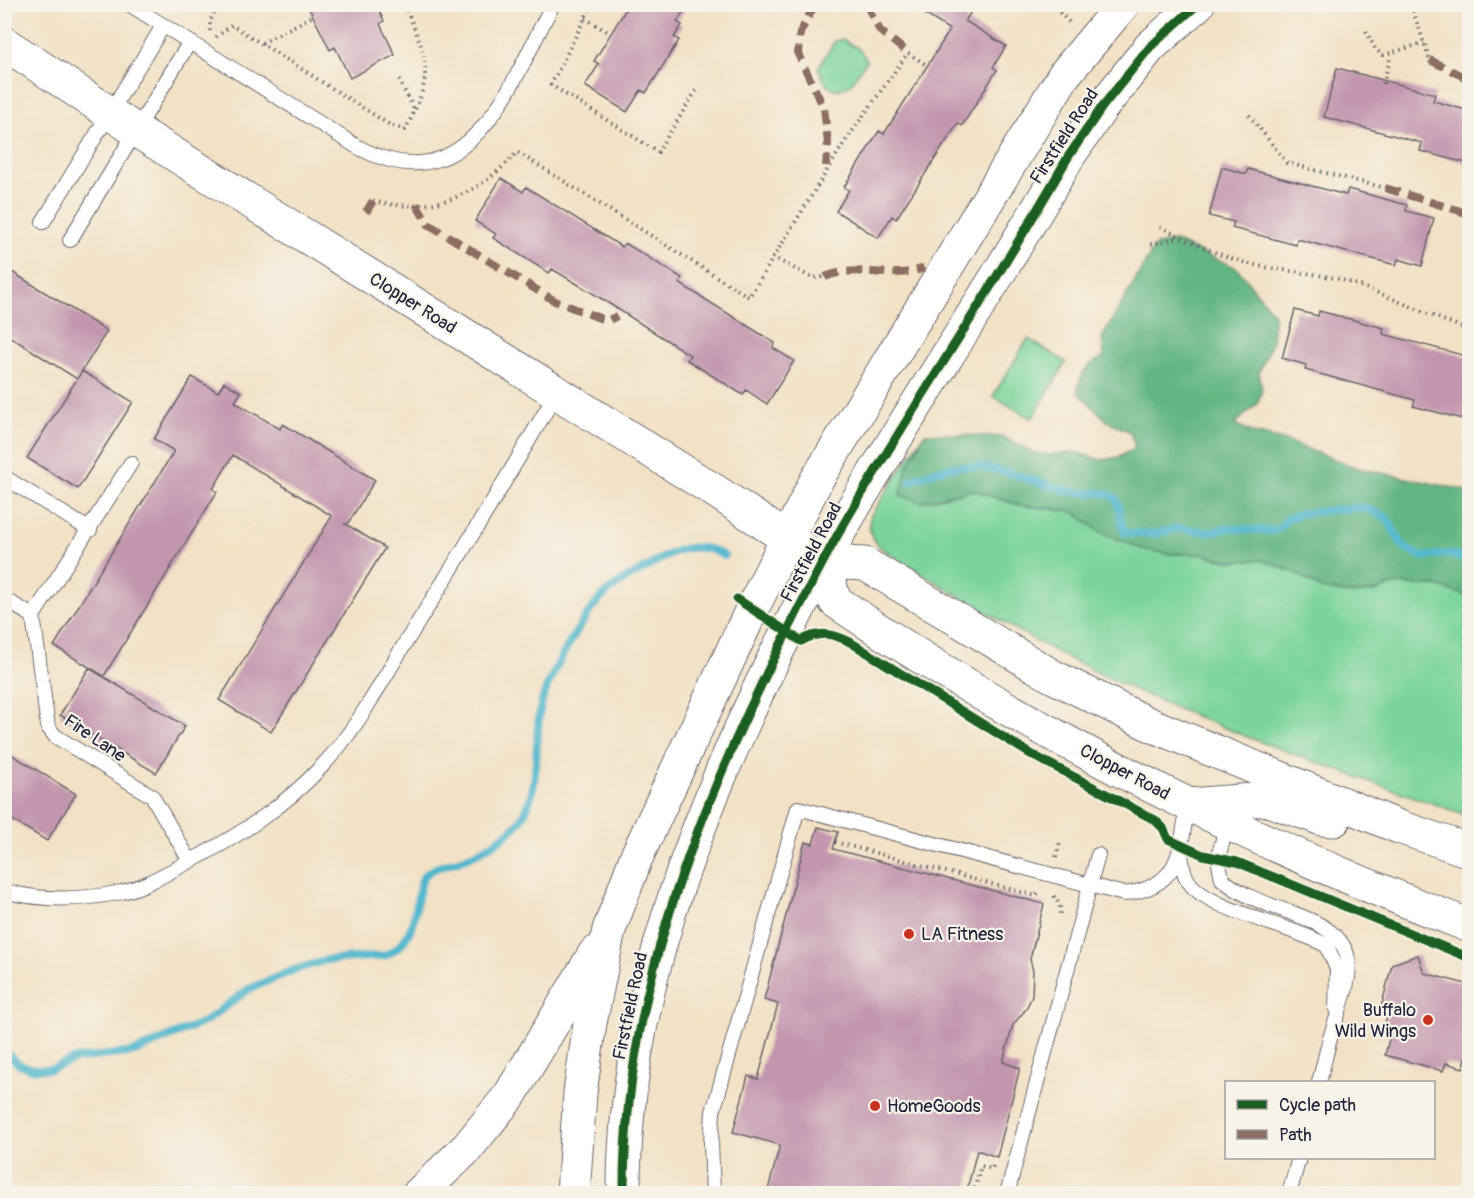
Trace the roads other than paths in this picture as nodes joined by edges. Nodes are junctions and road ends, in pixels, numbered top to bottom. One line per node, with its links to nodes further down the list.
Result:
1 (129, 4): 5 (lane)
2 (553, 4): 7 (lane)
3 (1198, 4): 16 (street, Firstfield Road)
4 (1113, 8): 15 (street, Firstfield Road)
5 (163, 26): 7 (lane); 8 (lane)
6 (4, 43): 8 (street, Clopper Road)
7 (189, 44): 8 (lane)
8 (124, 122): 9 (lane); 10 (lane); 11 (street, Clopper Road)
9 (43, 222)
10 (70, 240)
11 (557, 392): 15 (street, Clopper Road); 25 (lane)
12 (131, 463): 14 (lane)
13 (4, 477): 14 (lane)
14 (90, 530): 18 (lane)
15 (786, 538): 16 (street, Clopper Road); 29 (street, Firstfield Road)
16 (823, 562): 19 (street, Clopper Road); 21 (street); 35 (street, Firstfield Road)
17 (4, 598): 18 (lane)
18 (33, 616): 25 (lane, Fire Lane)
19 (1187, 805): 20 (street, Clopper Road); 21 (street); 24 (lane)
20 (1227, 824): 28 (street, Clopper Road); 30 (lane)
21 (1399, 827): 22 (street)
22 (1470, 851)
23 (1098, 855): 26 (lane)
24 (1181, 855): 26 (lane); 30 (lane)
25 (190, 861): 27 (lane)
26 (1090, 886): 36 (lane); 37 (lane)
27 (4, 891)
28 (1470, 926)
29 (609, 930): 33 (street); 34 (street, Firstfield Road)
30 (1333, 1029): 31 (lane)
31 (1320, 1081)
32 (1299, 1159): 38 (lane)
33 (419, 1194)
34 (573, 1194)
35 (624, 1194)
36 (713, 1194)
37 (1007, 1194)
38 (1289, 1194)

